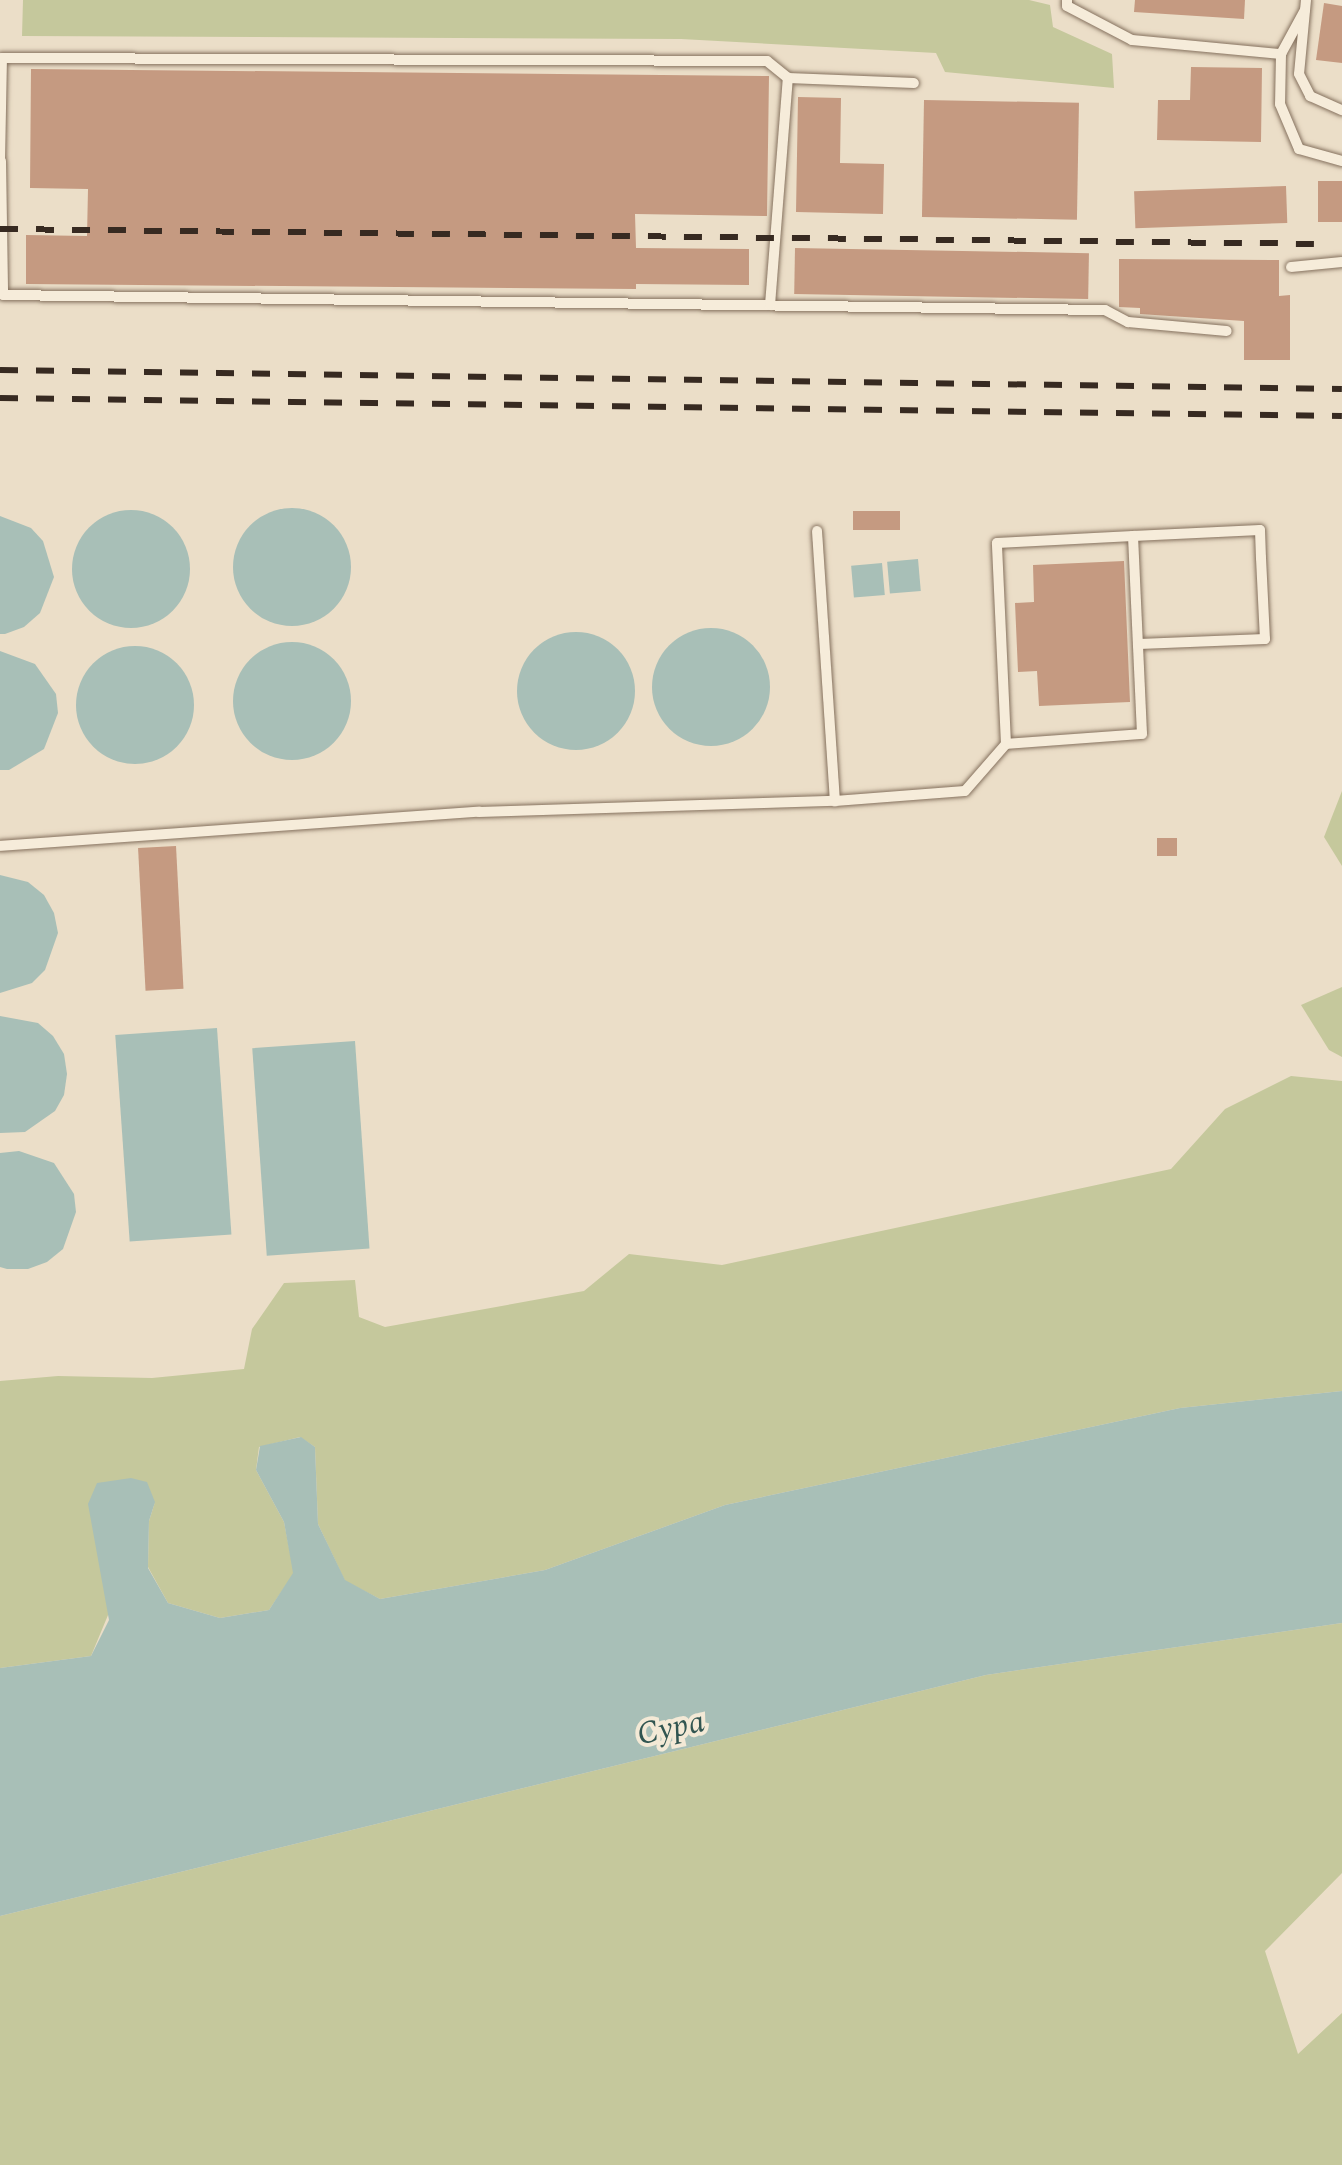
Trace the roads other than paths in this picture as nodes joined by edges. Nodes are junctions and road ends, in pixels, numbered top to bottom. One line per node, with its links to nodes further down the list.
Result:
1 (1068, 0): 3 (lane)
2 (1306, 5): 3 (lane); 6 (lane)
3 (1281, 54): 8 (lane)
4 (788, 78): 5 (lane); 7 (lane); 11 (lane)
5 (914, 83)
6 (1342, 110)
7 (1, 161): 11 (lane)
8 (1342, 162)
9 (1342, 262): 10 (lane)
10 (1291, 268)
11 (770, 305): 12 (lane)
12 (1227, 331)
13 (816, 531): 17 (lane)
14 (1134, 536): 15 (lane); 15 (lane); 16 (lane)
15 (1138, 644): 16 (lane)
16 (1006, 744): 17 (lane)
17 (835, 801): 18 (lane)
18 (0, 846)

